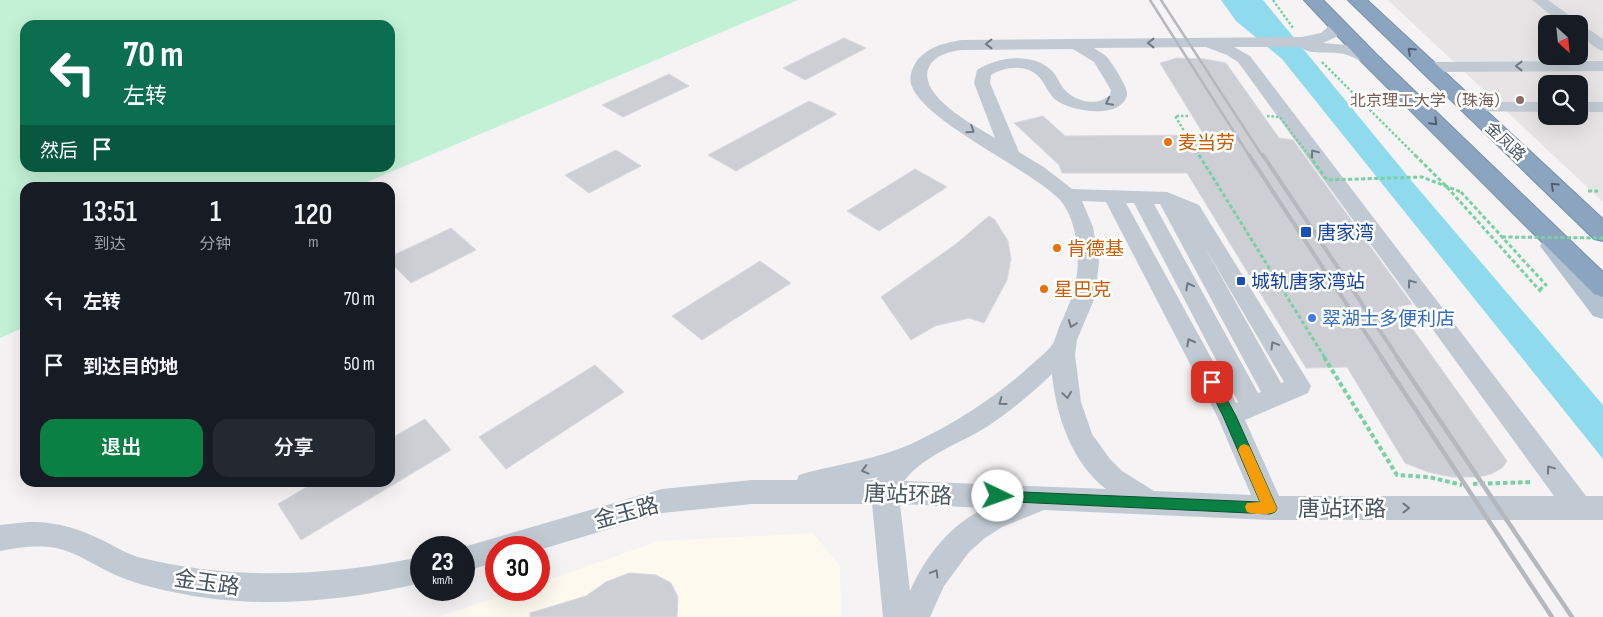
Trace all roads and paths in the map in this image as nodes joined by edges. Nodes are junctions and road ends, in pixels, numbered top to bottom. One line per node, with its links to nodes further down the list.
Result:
1 (1273, 0): 8 (path)
2 (1313, 0): 6 (highway, 金凤路)
3 (1357, 0): 15 (highway, 金凤路, one-way to 3)
4 (1539, 0): 5 (street)
5 (1560, 15)
6 (1337, 26): 8 (street); 13 (highway, 金凤路)
7 (1588, 35): 10 (street)
8 (1300, 39): 11 (street); 13 (street)
9 (1075, 43): 11 (street, one-way to 9); 22 (street, one-way to 22); 22 (street, one-way to 22)
10 (1603, 46)
11 (1250, 49): 23 (street, one-way to 11)
12 (1317, 58): 24 (path)
13 (1370, 59): 30 (highway, 金凤路, one-way to 30)
14 (1603, 66): 15 (street, one-way to 15)
15 (1428, 67): 16 (highway, 金凤路)
16 (1470, 107): 17 (street); 31 (highway, 金凤路, one-way to 16)
17 (1538, 107)
18 (1588, 107): 19 (street)
19 (1603, 107)
20 (1188, 116): 40 (path)
21 (1267, 116): 23 (path, bridge)
22 (1010, 153): 27 (street)
23 (1331, 182): 24 (path, bridge); 46 (street, one-way to 23)
24 (1446, 186): 32 (path, bridge); 34 (path)
25 (1588, 191): 26 (path)
26 (1598, 191)
27 (1067, 196): 28 (street); 37 (street, one-way to 37)
28 (1114, 198): 29 (street); 38 (street, one-way to 28)
29 (1142, 198): 38 (street, one-way to 29); 38 (street, one-way to 29)
30 (1534, 221): 33 (highway, 金凤路); 36 (main road)
31 (1600, 231): 32 (path, bridge)
32 (1502, 237): 34 (path)
33 (1603, 288)
34 (1539, 290): 35 (path)
35 (1542, 293)
36 (1603, 309)
37 (1064, 347): 39 (street, one-way to 39); 44 (street, one-way to 44)
38 (1242, 411): 45 (street)
39 (927, 448): 41 (street, one-way to 41); 42 (street)
40 (1533, 482)
41 (752, 492): 42 (street, 唐站环路); 47 (street, 金玉路)
42 (884, 492): 43 (street, 唐站环路); 50 (street)
43 (1056, 499): 44 (street, 唐站环路); 51 (street, one-way to 43)
44 (1150, 502): 45 (street, 唐站环路)
45 (1270, 508): 46 (street, 唐站环路, one-way to 46)
46 (1591, 508)
47 (543, 536)
48 (0, 538): 49 (street, 金玉路)
49 (410, 572)
50 (898, 617)
51 (915, 617)

